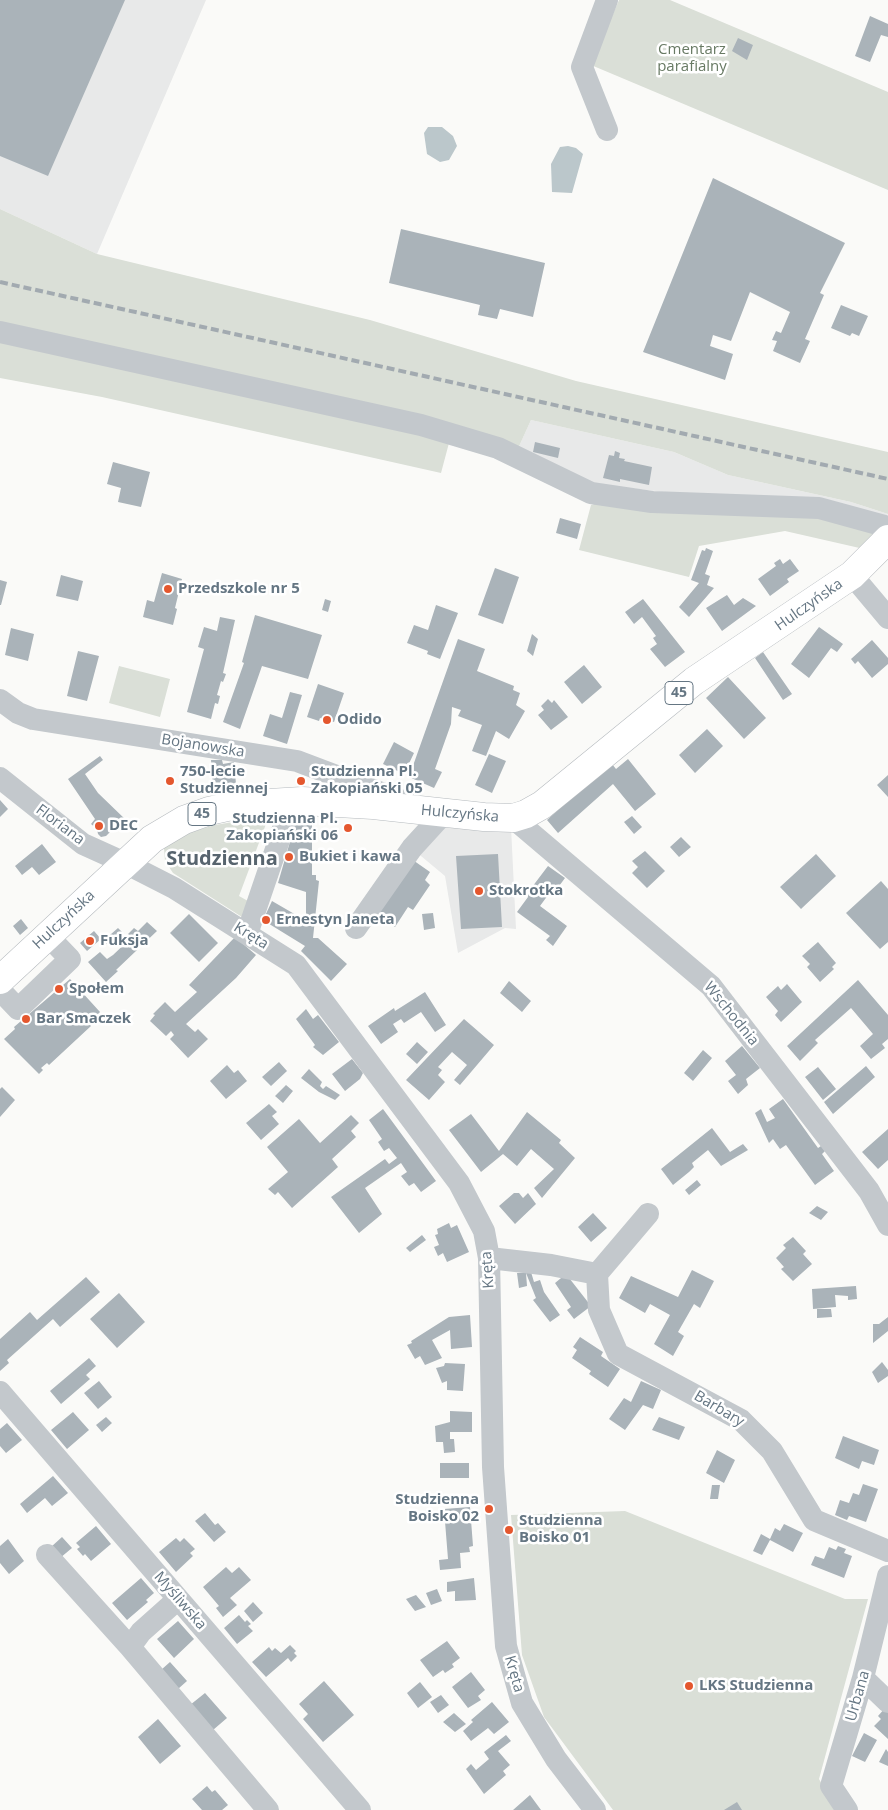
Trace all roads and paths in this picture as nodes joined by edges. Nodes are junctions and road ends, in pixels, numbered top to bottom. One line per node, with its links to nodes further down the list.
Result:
1 (607, 0): 2 (street)
2 (607, 130)
3 (0, 332): 4 (street)
4 (888, 527)
5 (888, 539): 6 (main road, Hulczyńska / 45)
6 (852, 575): 7 (street); 12 (main road, Hulczyńska / 45)
7 (888, 618)
8 (0, 700): 11 (street, Bojanowska)
9 (0, 778): 13 (street, Floriana)
10 (292, 802): 11 (main road, Hulczyńska / 45); 13 (main road, Hulczyńska / 45); 15 (street)
11 (438, 813): 12 (main road, Hulczyńska / 45); 14 (street)
12 (514, 818): 20 (street, Wschodnia)
13 (125, 863): 15 (street, Kręta); 16 (main road, Hulczyńska / 45)
14 (356, 928)
15 (247, 934): 21 (street, Kręta)
16 (47, 935): 17 (main road, Hulczyńska / 45); 18 (street)
17 (0, 980)
18 (0, 990)
19 (648, 1214): 22 (street)
20 (888, 1225)
21 (489, 1258): 22 (street); 33 (street, Kręta)
22 (597, 1274): 24 (street, Barbary)
23 (0, 1392): 27 (street, Myśliwska)
24 (888, 1551)
25 (47, 1555): 28 (street)
26 (888, 1576): 29 (street, Urbana)
27 (178, 1599): 28 (street); 32 (street, Myśliwska)
28 (130, 1647): 31 (street)
29 (864, 1678): 30 (street); 34 (street, Urbana)
30 (888, 1702)
31 (268, 1810)
32 (360, 1810)
33 (595, 1810)
34 (847, 1810)

